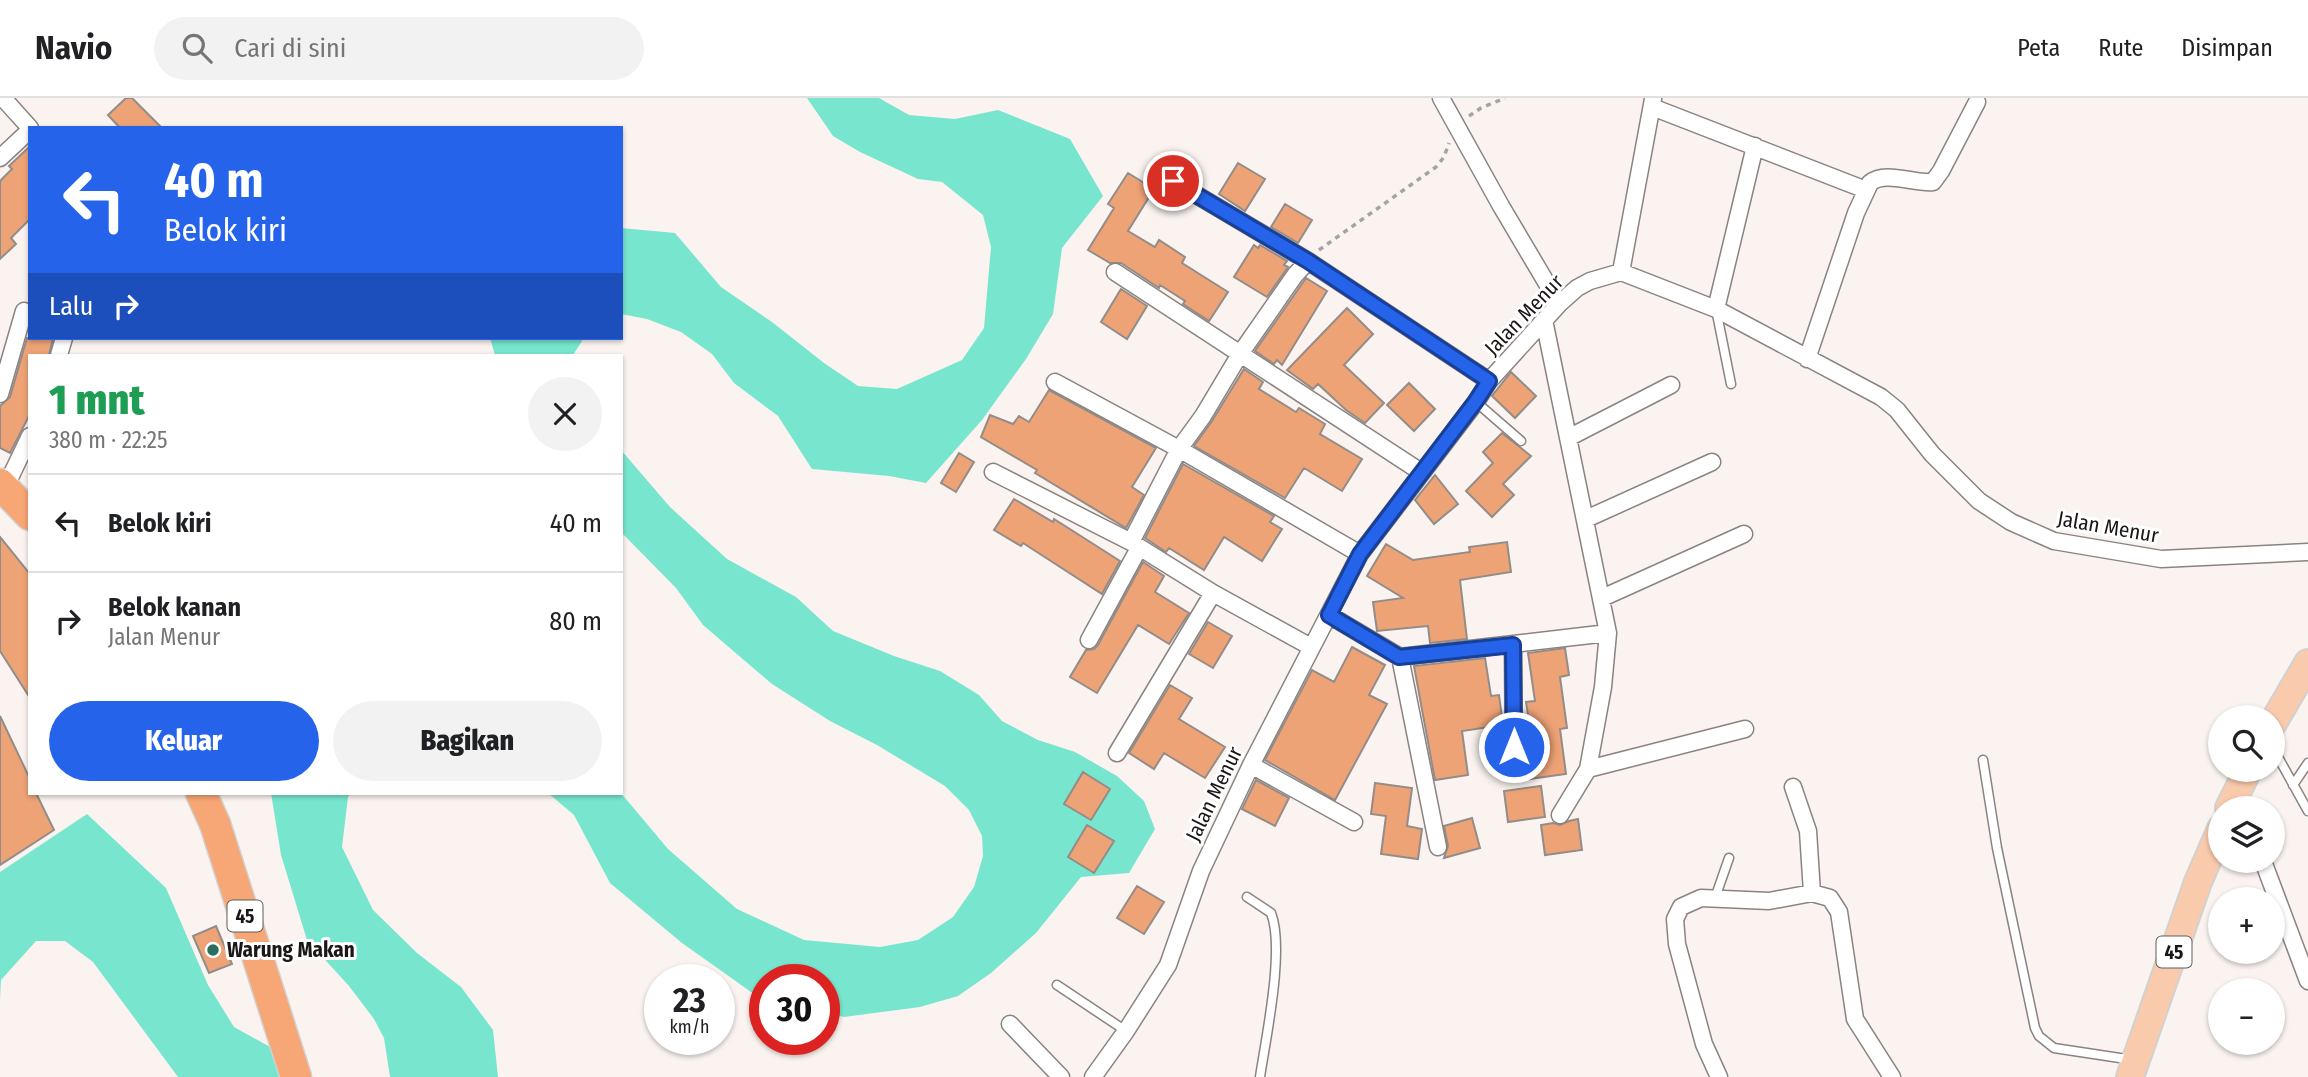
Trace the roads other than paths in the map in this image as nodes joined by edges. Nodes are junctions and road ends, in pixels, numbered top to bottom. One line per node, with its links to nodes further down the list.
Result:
1 (3, 98): 5 (street)
2 (1441, 98): 14 (street)
3 (1653, 102): 7 (street); 13 (street)
4 (1977, 102): 10 (street)
5 (28, 127)
6 (28, 131): 8 (street)
7 (1755, 146): 10 (street); 15 (street)
8 (0, 158)
9 (1173, 181): 11 (street)
10 (1866, 190): 19 (street)
11 (1308, 261): 18 (street); 20 (street)
12 (1115, 272): 18 (street)
13 (1621, 272): 14 (street, Jalan Menur); 15 (street, Jalan Menur)
14 (1559, 304): 17 (street, Jalan Menur)
15 (1716, 309): 19 (street, Jalan Menur); 22 (lane)
16 (24, 311): 24 (street)
17 (1544, 320): 20 (street, Jalan Menur); 26 (street)
18 (1240, 354): 29 (street); 32 (street)
19 (1807, 359): 38 (street, Jalan Menur)
20 (1489, 381): 25 (street, Jalan Menur)
21 (1055, 382): 29 (street)
22 (1731, 384)
23 (1671, 385): 26 (street)
24 (0, 394)
25 (1476, 401): 28 (lane); 32 (street, Jalan Menur)
26 (1568, 438): 35 (street)
27 (28, 440): 33 (street)
28 (1521, 440)
29 (1179, 449): 37 (street); 39 (street)
30 (1712, 462): 35 (street)
31 (992, 471): 37 (street)
32 (1421, 472): 39 (street, Jalan Menur)
33 (2, 486): 34 (highway)
34 (28, 513)
35 (1586, 519): 41 (street)
36 (1744, 534): 41 (street)
37 (1135, 545): 40 (street); 44 (street)
38 (2308, 552)
39 (1360, 554): 42 (street, Jalan Menur)
40 (1213, 593): 46 (street); 51 (street)
41 (1602, 598): 43 (street)
42 (1329, 615): 46 (street, Jalan Menur); 47 (street)
43 (1608, 633): 45 (street); 55 (street)
44 (1089, 639)
45 (1513, 645): 47 (street); 57 (street)
46 (1311, 647): 54 (street, Jalan Menur)
47 (1399, 657): 64 (street)
48 (2308, 663): 49 (main road)
49 (2284, 705)
50 (1745, 729): 55 (street)
51 (1117, 753)
52 (1983, 760): 75 (lane)
53 (2308, 763): 58 (lane)
54 (1251, 765): 63 (street); 74 (street, Jalan Menur)
55 (1588, 769): 62 (street)
56 (2285, 770): 58 (lane)
57 (1514, 772)
58 (2293, 785): 61 (lane)
59 (1793, 788): 68 (street)
60 (202, 795): 76 (highway, 45)
61 (2308, 811)
62 (1560, 815)
63 (1354, 822)
64 (1438, 847)
65 (1728, 858): 70 (lane)
66 (2208, 859): 75 (main road, 45)
67 (2268, 873): 71 (street)
68 (1812, 892): 70 (street); 81 (street)
69 (1247, 897): 79 (lane)
70 (1715, 898): 80 (street)
71 (2308, 981)
72 (1058, 985): 74 (lane)
73 (1010, 1024): 77 (street)
74 (1126, 1031): 78 (street, Jalan Menur)
75 (2133, 1069)
76 (296, 1077)
77 (1061, 1077)
78 (1093, 1077)
79 (1260, 1077)
80 (1719, 1077)
81 (1892, 1077)

